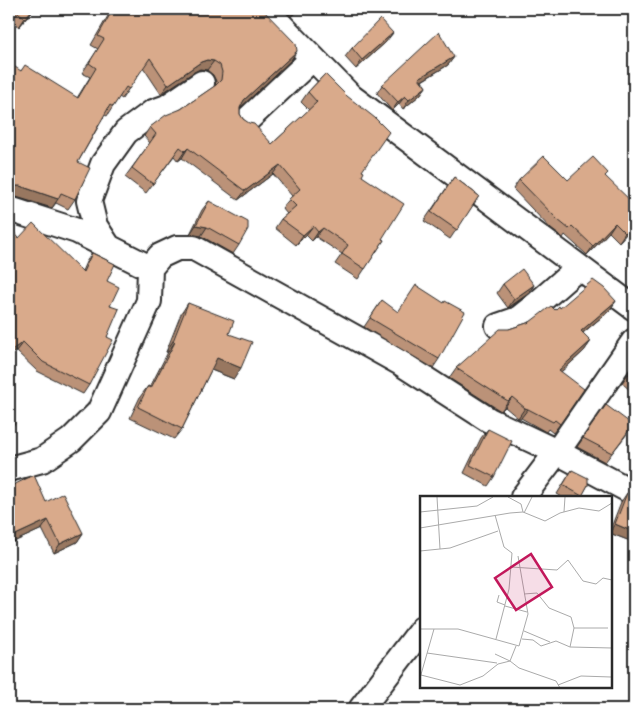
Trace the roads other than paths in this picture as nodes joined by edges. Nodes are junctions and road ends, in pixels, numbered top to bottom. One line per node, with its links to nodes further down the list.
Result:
1 (265, 9): 2 (street)
2 (313, 58): 4 (street); 8 (street)
3 (202, 83): 6 (street)
4 (247, 120)
5 (9, 209): 6 (street)
6 (116, 251): 7 (street)
7 (150, 268): 12 (street); 13 (street)
8 (578, 268): 9 (street); 10 (street)
9 (634, 308)
10 (498, 326)
11 (634, 341): 12 (street)
12 (557, 452): 14 (street); 15 (street)
13 (9, 469)
14 (634, 493)
15 (524, 496)
16 (420, 632): 17 (street)
17 (361, 709)

